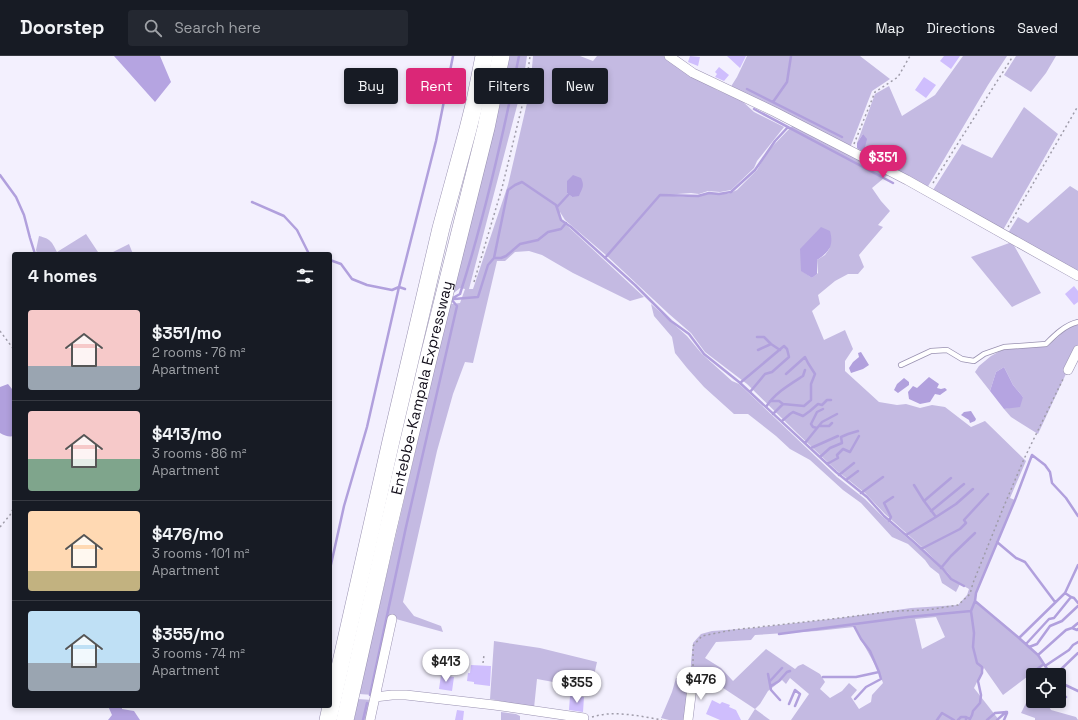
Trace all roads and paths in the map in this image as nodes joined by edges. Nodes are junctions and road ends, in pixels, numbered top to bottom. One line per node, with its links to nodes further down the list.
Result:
1 (484, 56): 28 (highway, Entebbe-Kampala Expressway)
2 (501, 56): 33 (highway, Entebbe-Kampala Expressway)
3 (530, 56): 12 (path)
4 (910, 56): 8 (path)
5 (1012, 56): 9 (path)
6 (675, 58): 8 (street)
7 (1078, 106): 10 (path)
8 (851, 151): 9 (street)
9 (928, 192): 10 (street)
10 (1003, 235): 11 (street)
11 (1078, 276)
12 (474, 282)
13 (1078, 322): 17 (lane)
14 (0, 331): 15 (path)
15 (12, 347)
16 (1078, 350): 18 (street)
17 (901, 365)
18 (1068, 370): 26 (path)
19 (12, 511): 20 (path)
20 (0, 527)
21 (392, 619): 27 (street)
22 (458, 653): 24 (path)
23 (484, 655): 25 (path)
24 (458, 662)
25 (483, 663)
26 (693, 679): 36 (street)
27 (375, 697): 30 (street); 34 (street)
28 (332, 702)
29 (331, 708): 32 (highway, Entebbe-Kampala Expressway)
30 (531, 715): 31 (street)
31 (584, 718): 35 (path)
32 (328, 720)
33 (345, 720)
34 (370, 720)
35 (662, 720)
36 (688, 720)

